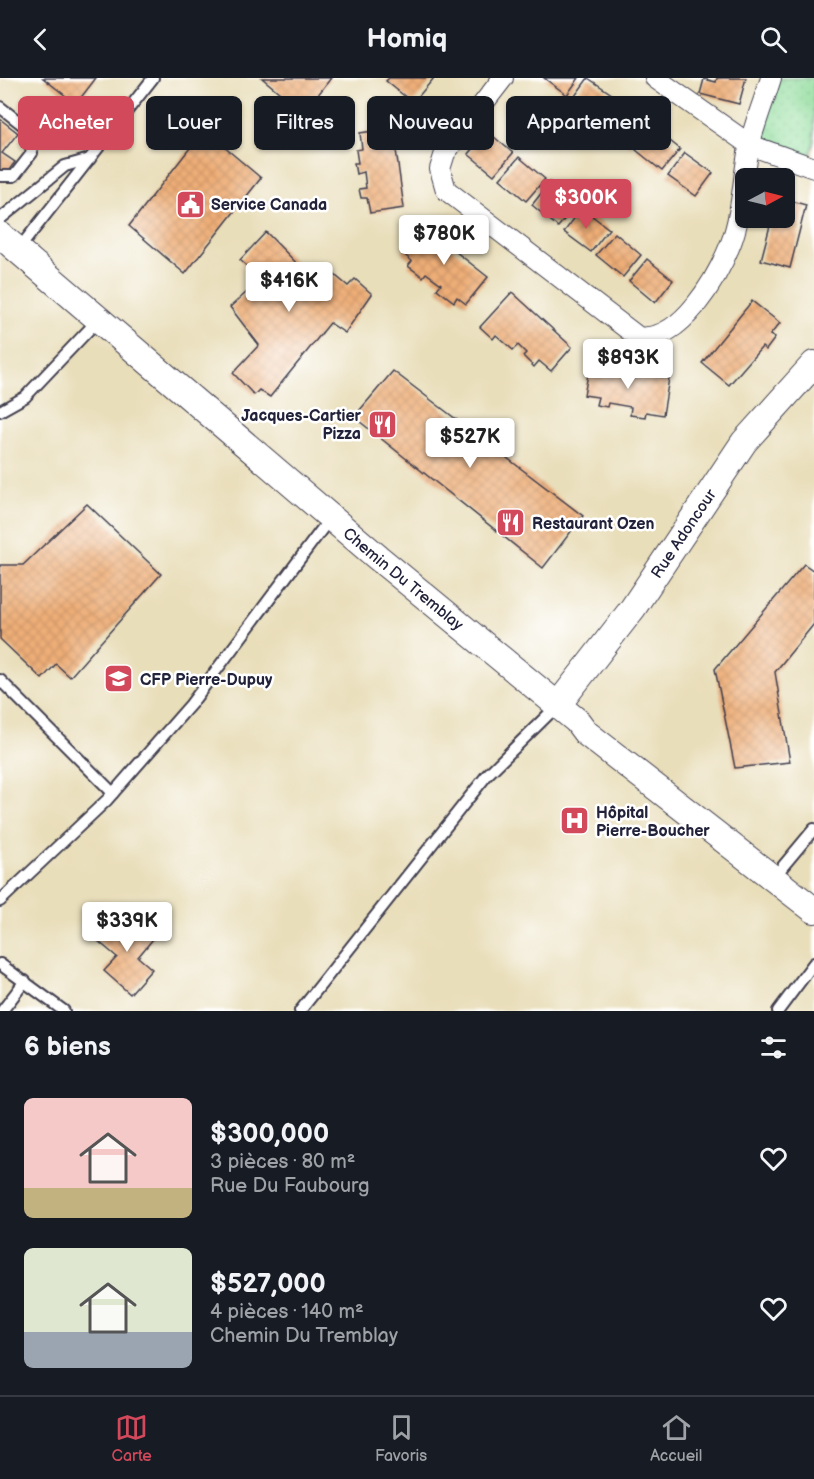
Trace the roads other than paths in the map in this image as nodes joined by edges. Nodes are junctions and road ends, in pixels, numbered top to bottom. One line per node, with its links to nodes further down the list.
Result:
1 (153, 78): 7 (lane)
2 (503, 78): 6 (street)
3 (655, 78): 6 (street)
4 (771, 78): 6 (street)
5 (0, 107): 9 (lane)
6 (750, 145): 8 (street)
7 (90, 159): 10 (lane); 11 (lane)
8 (813, 164)
9 (0, 176)
10 (0, 219)
11 (9, 242): 12 (street, Chemin Du Tremblay)
12 (99, 319): 14 (lane); 15 (street, Chemin Du Tremblay)
13 (814, 364): 17 (street, Rue Adoncour)
14 (0, 411)
15 (331, 517): 17 (street, Chemin Du Tremblay); 18 (lane)
16 (0, 680): 18 (lane)
17 (557, 706): 20 (street, Chemin Du Tremblay); 28 (lane)
18 (113, 793): 21 (lane)
19 (814, 829): 20 (lane)
20 (774, 878): 22 (street, Chemin Du Tremblay)
21 (0, 901)
22 (814, 910)
23 (814, 963): 29 (lane)
24 (0, 964): 25 (lane)
25 (25, 981): 26 (lane); 27 (lane)
26 (2, 1011)
27 (64, 1011)
28 (300, 1011)
29 (778, 1011)

